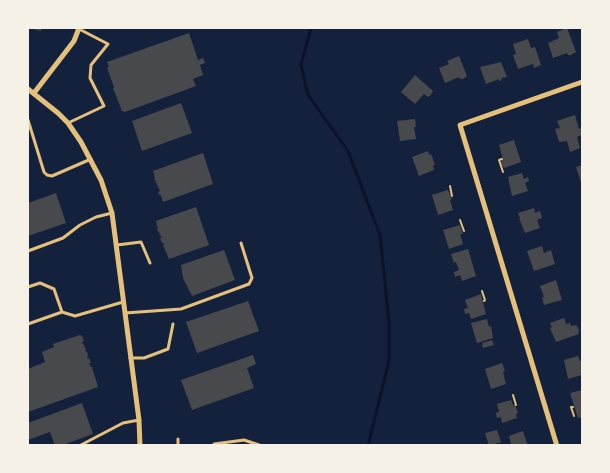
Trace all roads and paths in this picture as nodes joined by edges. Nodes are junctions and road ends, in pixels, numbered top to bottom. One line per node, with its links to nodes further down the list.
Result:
1 (79, 28): 4 (street); 6 (lane)
2 (582, 82): 39 (street)
3 (28, 89): 4 (street)
4 (34, 93): 6 (street)
5 (28, 120): 7 (lane)
6 (68, 123): 7 (street)
7 (90, 158): 12 (street)
8 (502, 159): 9 (path)
9 (503, 172)
10 (450, 186): 11 (path)
11 (452, 196)
12 (112, 213): 16 (street); 17 (lane)
13 (460, 220): 14 (path)
14 (464, 231)
15 (241, 243): 24 (lane)
16 (116, 245): 18 (lane); 22 (street)
17 (28, 251)
18 (150, 263)
19 (28, 287): 23 (lane)
20 (482, 291): 21 (path)
21 (484, 300)
22 (123, 302): 23 (lane); 24 (street)
23 (62, 312): 25 (lane)
24 (124, 313): 27 (street)
25 (28, 324)
26 (173, 324): 27 (lane)
27 (130, 358): 32 (street)
28 (513, 395): 29 (path)
29 (516, 405)
30 (573, 407): 31 (path)
31 (574, 416)
32 (139, 420): 35 (lane); 36 (street)
33 (178, 440): 37 (lane)
34 (214, 444): 38 (lane)
35 (79, 446)
36 (140, 446)
37 (178, 446)
38 (262, 446)
39 (557, 446)

